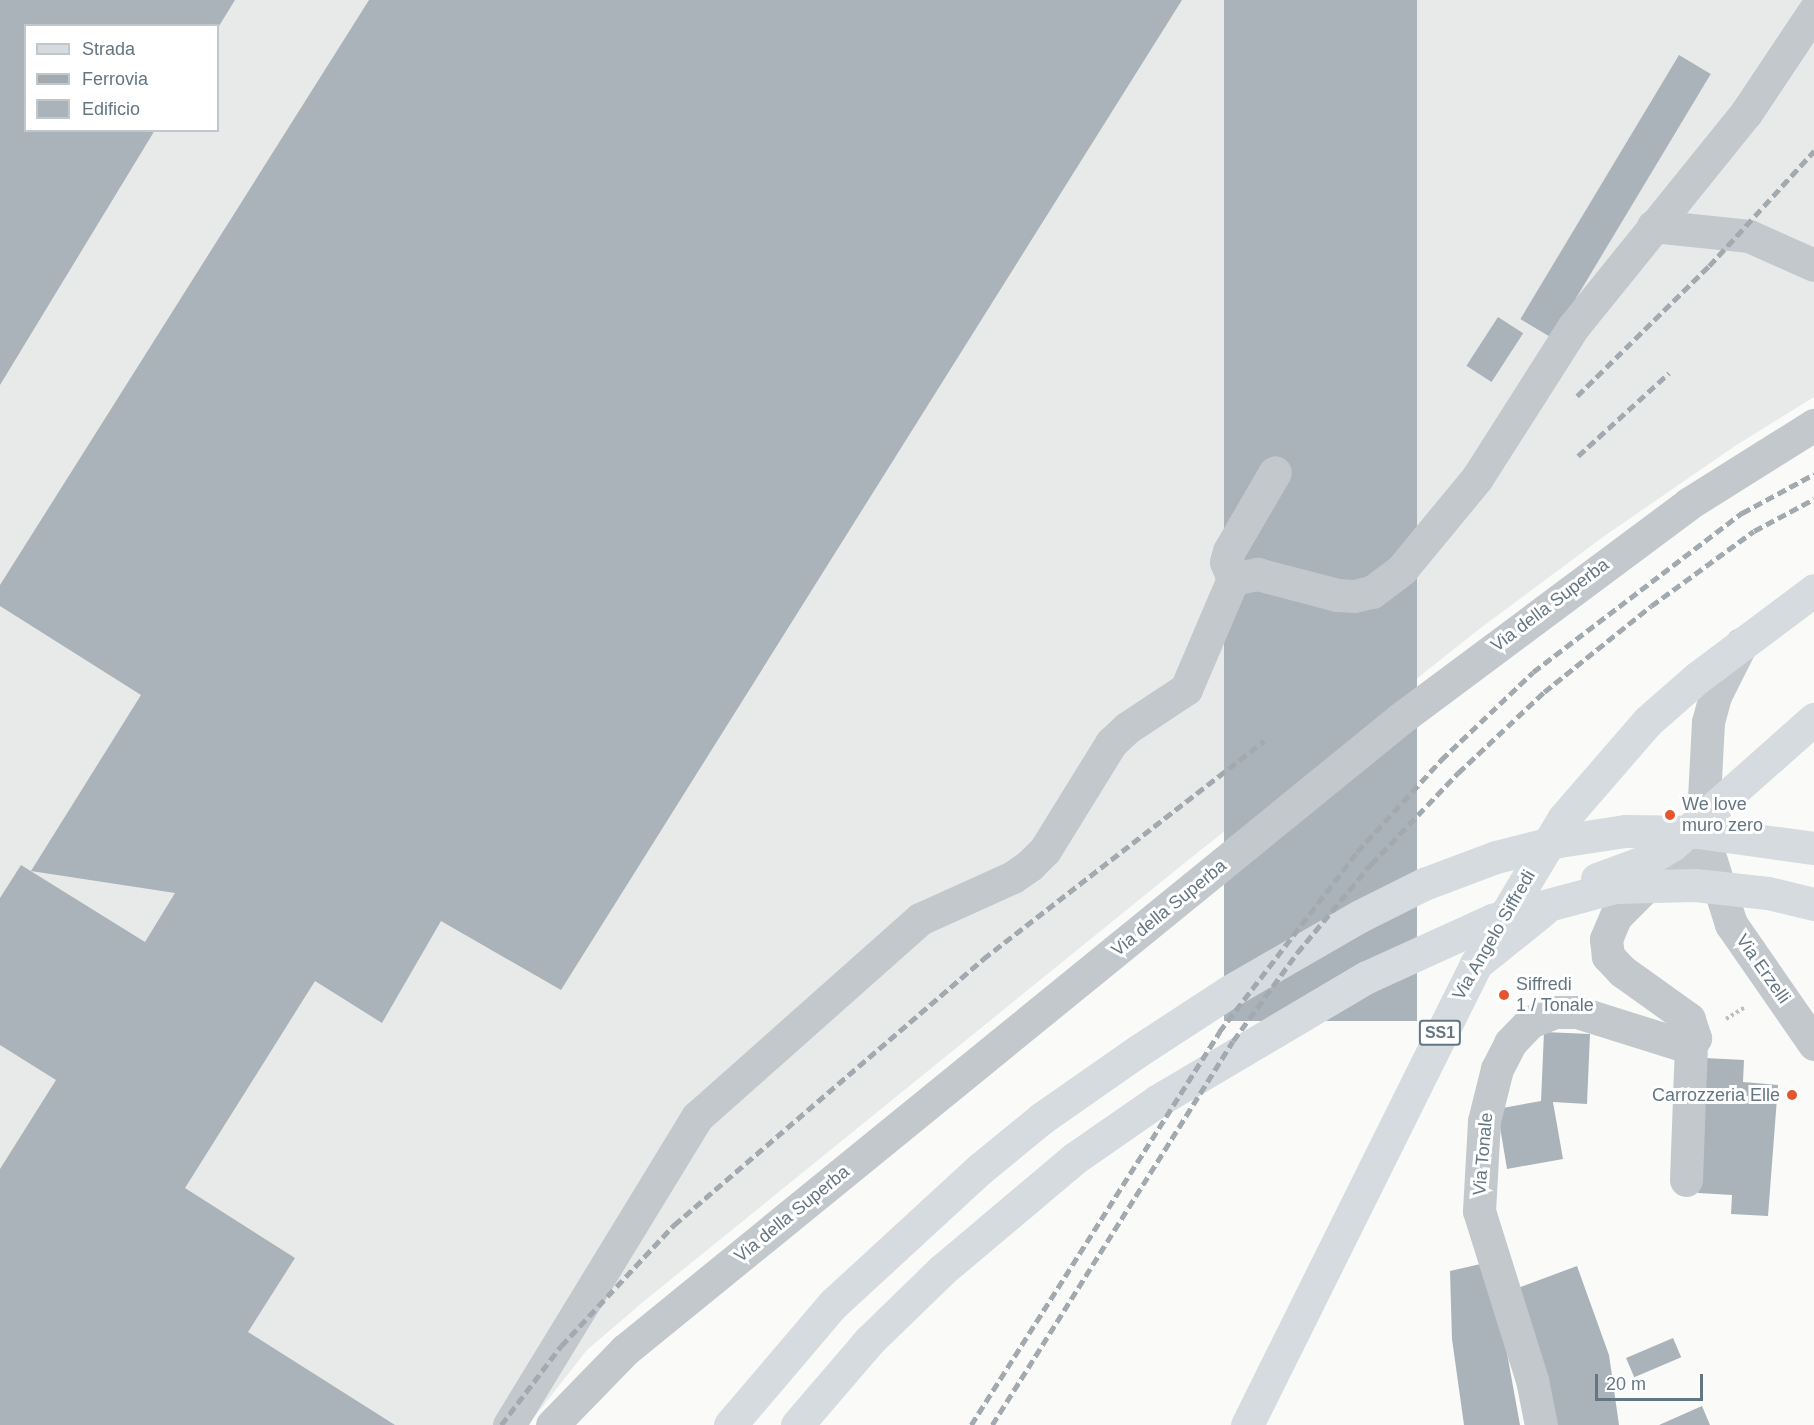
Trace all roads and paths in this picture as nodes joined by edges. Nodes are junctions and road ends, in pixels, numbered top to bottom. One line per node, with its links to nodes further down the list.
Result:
1 (1814, 11): 2 (street)
2 (1653, 226): 3 (street); 6 (street)
3 (1814, 265)
4 (1814, 425): 22 (street, Via della Superba)
5 (1275, 472): 6 (street)
6 (1233, 579): 21 (street)
7 (1814, 590): 8 (main road, Via Angelo Siffredi)
8 (1741, 644): 10 (street, Via Erzelli); 16 (main road, Via Angelo Siffredi)
9 (1814, 719): 10 (main road)
10 (1705, 833): 12 (main road); 13 (street); 15 (street, Via Erzelli)
11 (1814, 848): 23 (main road)
12 (1612, 873): 13 (street, Via Erzelli); 16 (main road)
13 (1650, 882): 15 (street, Via Erzelli); 18 (street)
14 (1814, 904): 24 (main road)
15 (1731, 924): 17 (street, Via Erzelli)
16 (1476, 963): 25 (main road, Via Angelo Siffredi / SS1)
17 (1776, 988): 18 (path); 19 (street, Via Erzelli)
18 (1693, 1041): 20 (street); 26 (street, Via Tonale)
19 (1814, 1044)
20 (1686, 1180)
21 (509, 1425)
22 (552, 1425)
23 (730, 1425)
24 (797, 1425)
25 (1247, 1425)
26 (1541, 1425)

